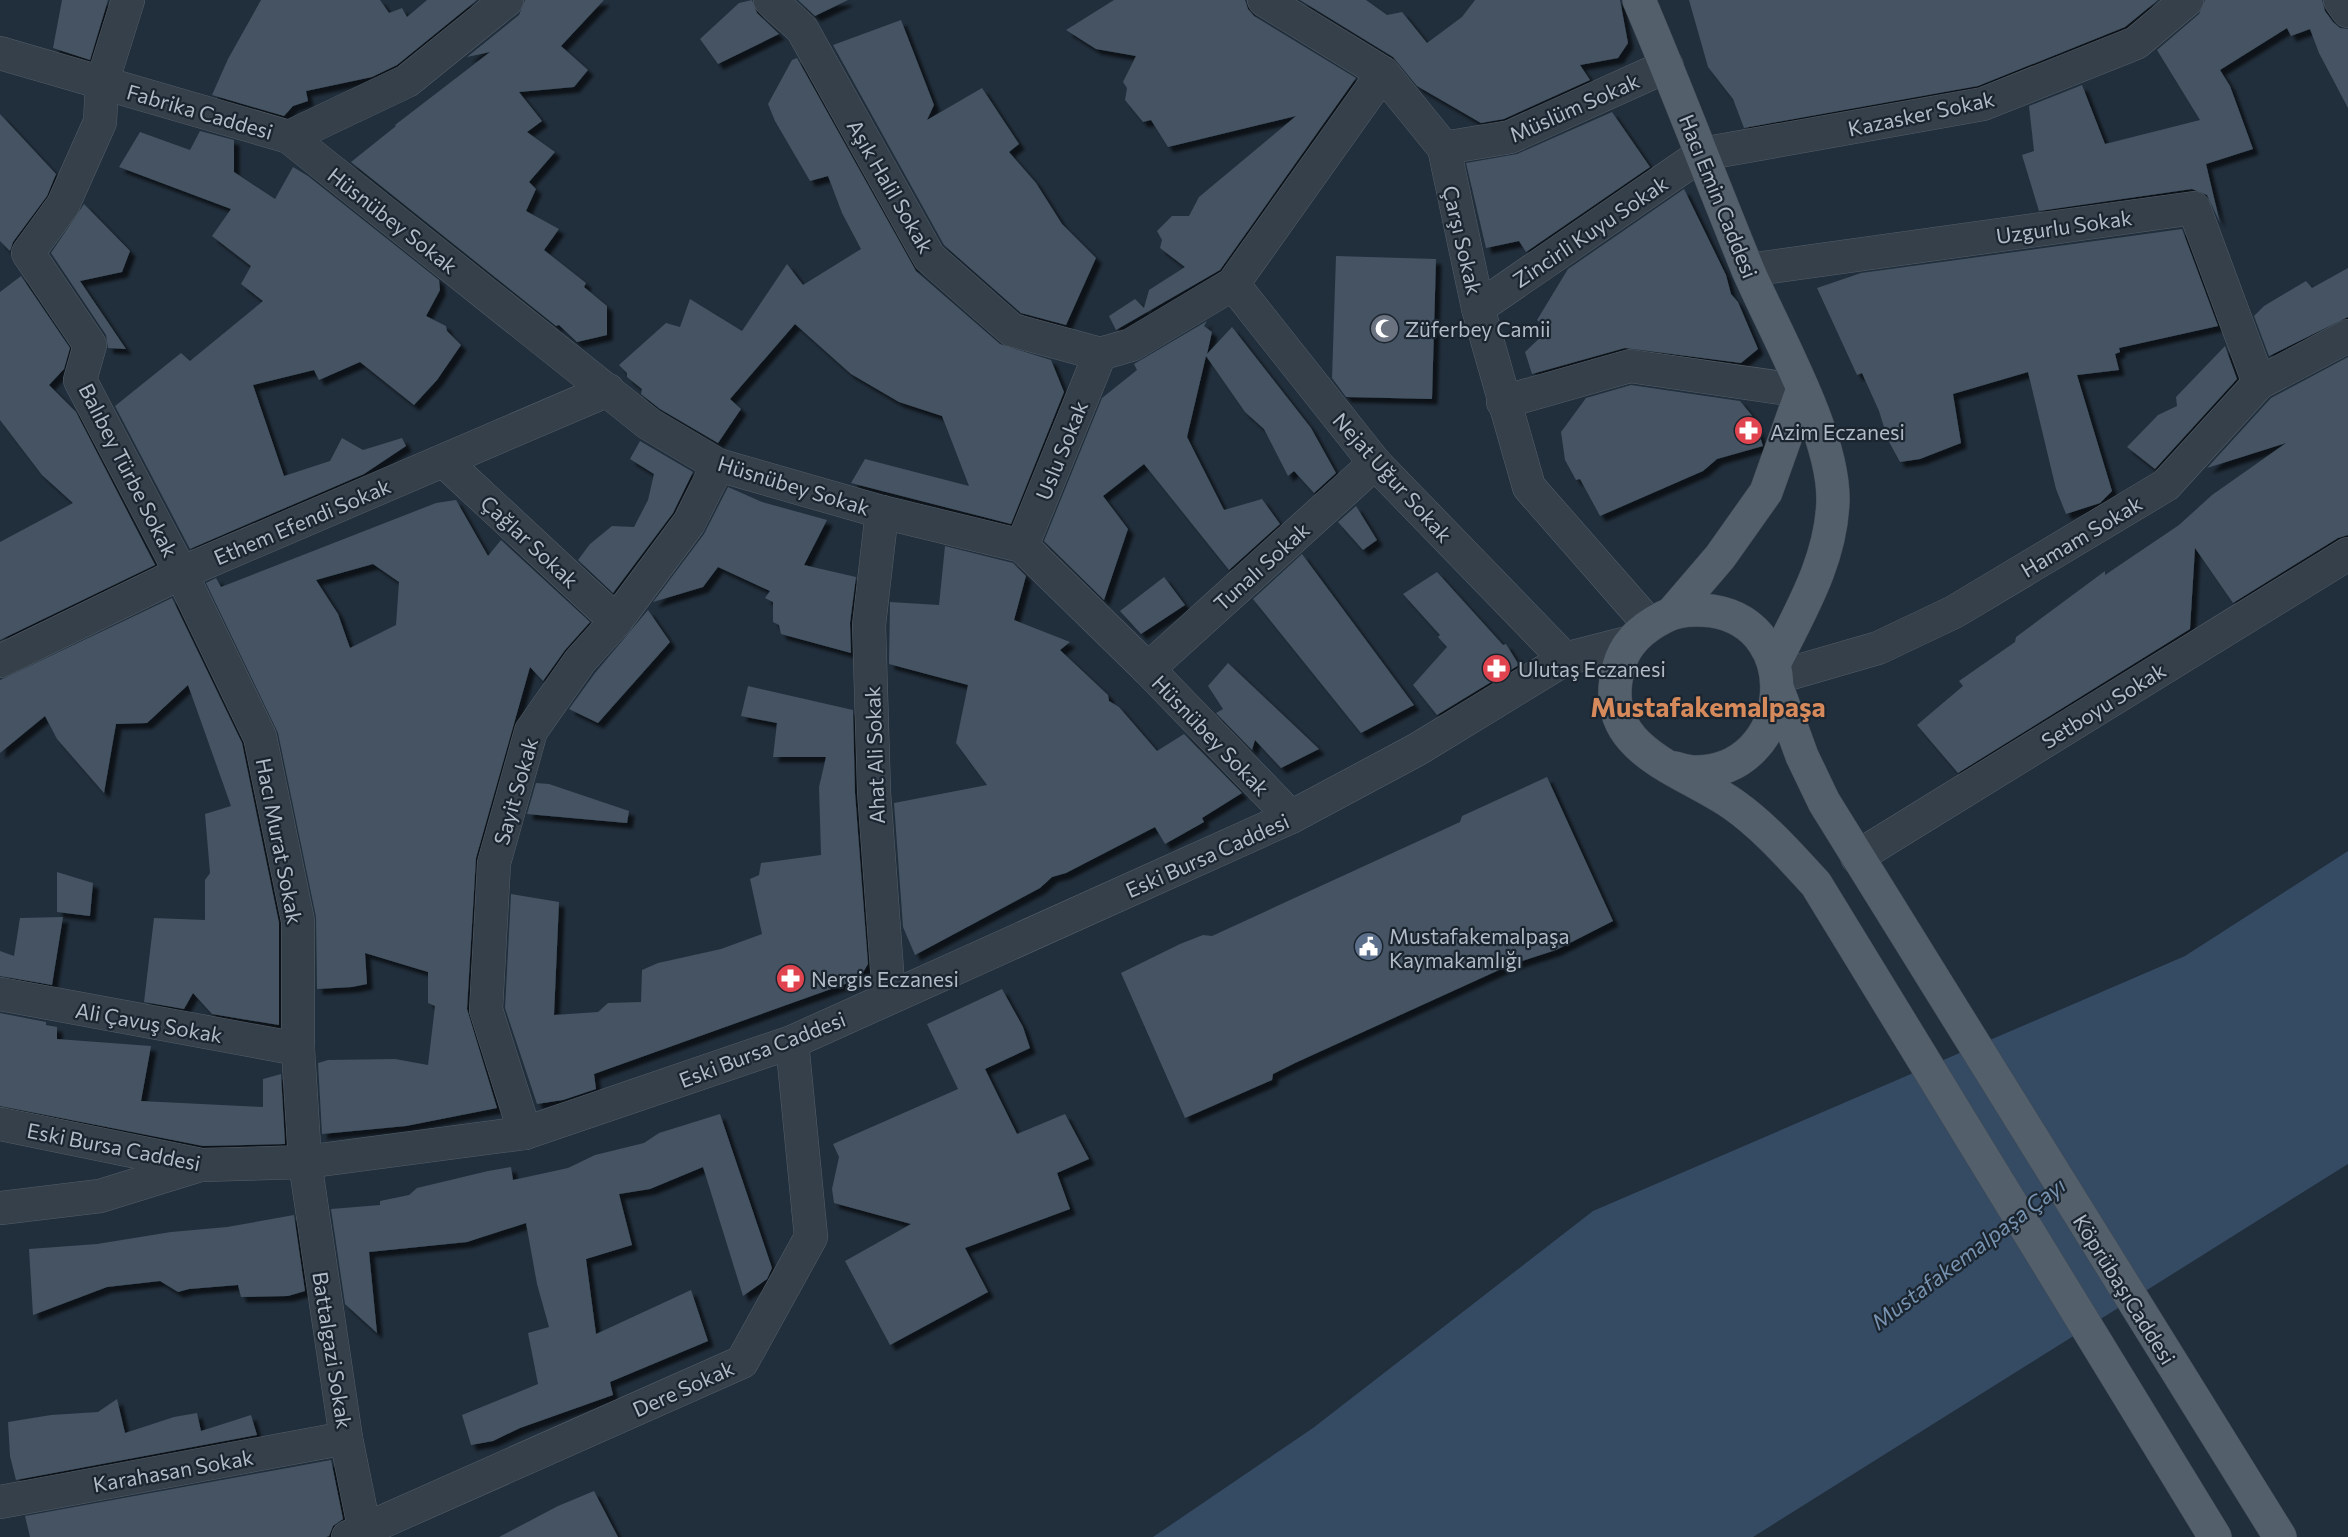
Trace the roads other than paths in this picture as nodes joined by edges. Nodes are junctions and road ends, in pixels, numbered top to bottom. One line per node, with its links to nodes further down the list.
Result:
1 (128, 0): 12 (street)
2 (507, 0): 13 (street, Fabrika Caddesi)
3 (770, 0): 20 (street, Aşık Halil Sokak)
4 (1264, 0): 11 (street, Çarşı Sokak)
5 (1639, 0): 10 (main road, Hacı Emin Caddesi)
6 (2187, 0): 15 (street, Kazasker Sokak)
7 (2340, 0): 8 (street)
8 (2348, 11)
9 (0, 53): 12 (street, Fabrika Caddesi)
10 (1667, 66): 14 (street, Müslüm Sokak); 15 (main road, Hacı Emin Caddesi)
11 (1383, 73): 14 (street, Çarşı Sokak); 17 (street)
12 (102, 83): 13 (street, Fabrika Caddesi); 31 (street, Balıbey Türbe Sokak)
13 (289, 137): 22 (street, Hüsnübey Sokak)
14 (1444, 148): 18 (street, Çarşı Sokak)
15 (1702, 154): 16 (main road, Hacı Emin Caddesi); 18 (street, Zincirli Kuyu Sokak)
16 (1748, 270): 21 (street, Uzgurlu Sokak); 23 (main road, Hacı Emin Caddesi)
17 (1233, 284): 20 (street); 26 (street, Nejat Uğur Sokak)
18 (1478, 308): 24 (street, Çarşı Sokak)
19 (2348, 336): 21 (street, Hamam Sokak)
20 (1100, 354): 29 (street, Uslu Sokak)
21 (2259, 383): 37 (street, Hamam Sokak)
22 (608, 390): 25 (street, Ethem Efendi Sokak); 27 (street, Hüsnübey Sokak)
23 (1802, 391): 24 (street); 33 (main road); 37 (main road, Hacı Emin Caddesi)
24 (1503, 402): 33 (street, Çarşı Sokak)
25 (444, 460): 31 (street, Ethem Efendi Sokak); 32 (street, Çağlar Sokak)
26 (1375, 463): 34 (street, Nejat Uğur Sokak); 36 (street, Tunalı Sokak)
27 (718, 465): 28 (street, Hüsnübey Sokak); 32 (street, Sayit Sokak)
28 (882, 512): 29 (street, Hüsnübey Sokak); 42 (street, Ahat Ali Sokak)
29 (1022, 546): 36 (street, Hüsnübey Sokak)
30 (2348, 554): 40 (street, Setboyu Sokak)
31 (181, 573): 35 (street, Ethem Efendi Sokak); 44 (street, Hacı Murat Sokak)
32 (616, 621): 46 (street, Sayit Sokak)
33 (1651, 626): 34 (street, Eski Bursa Caddesi); 37 (main road); 38 (main road)
34 (1565, 659): 39 (street, Eski Bursa Caddesi)
35 (0, 661)
36 (1148, 669): 39 (street, Hüsnübey Sokak)
37 (1777, 677): 38 (main road); 40 (main road, KöprübaşıCaddesi)
38 (1668, 767): 52 (main road)
39 (1291, 817): 42 (street, Eski Bursa Caddesi)
40 (1857, 857): 54 (main road, KöprübaşıCaddesi)
41 (0, 994): 44 (street, Ali Çavuş Sokak)
42 (889, 998): 43 (street, Eski Bursa Caddesi)
43 (792, 1042): 46 (street, Eski Bursa Caddesi); 53 (street, Dere Sokak)
44 (298, 1049): 47 (street, Hacı Murat Sokak)
45 (0, 1124): 48 (street, Eski Bursa Caddesi)
46 (525, 1132): 47 (street, Eski Bursa Caddesi)
47 (305, 1162): 48 (street, Eski Bursa Caddesi); 50 (street, Battalgazi Sokak)
48 (201, 1165): 49 (street)
49 (0, 1208)
50 (346, 1438): 51 (street, Karahasan Sokak); 53 (street, Battalgazi Sokak)
51 (0, 1502)
52 (2209, 1526)
53 (360, 1534)
54 (2280, 1537)

